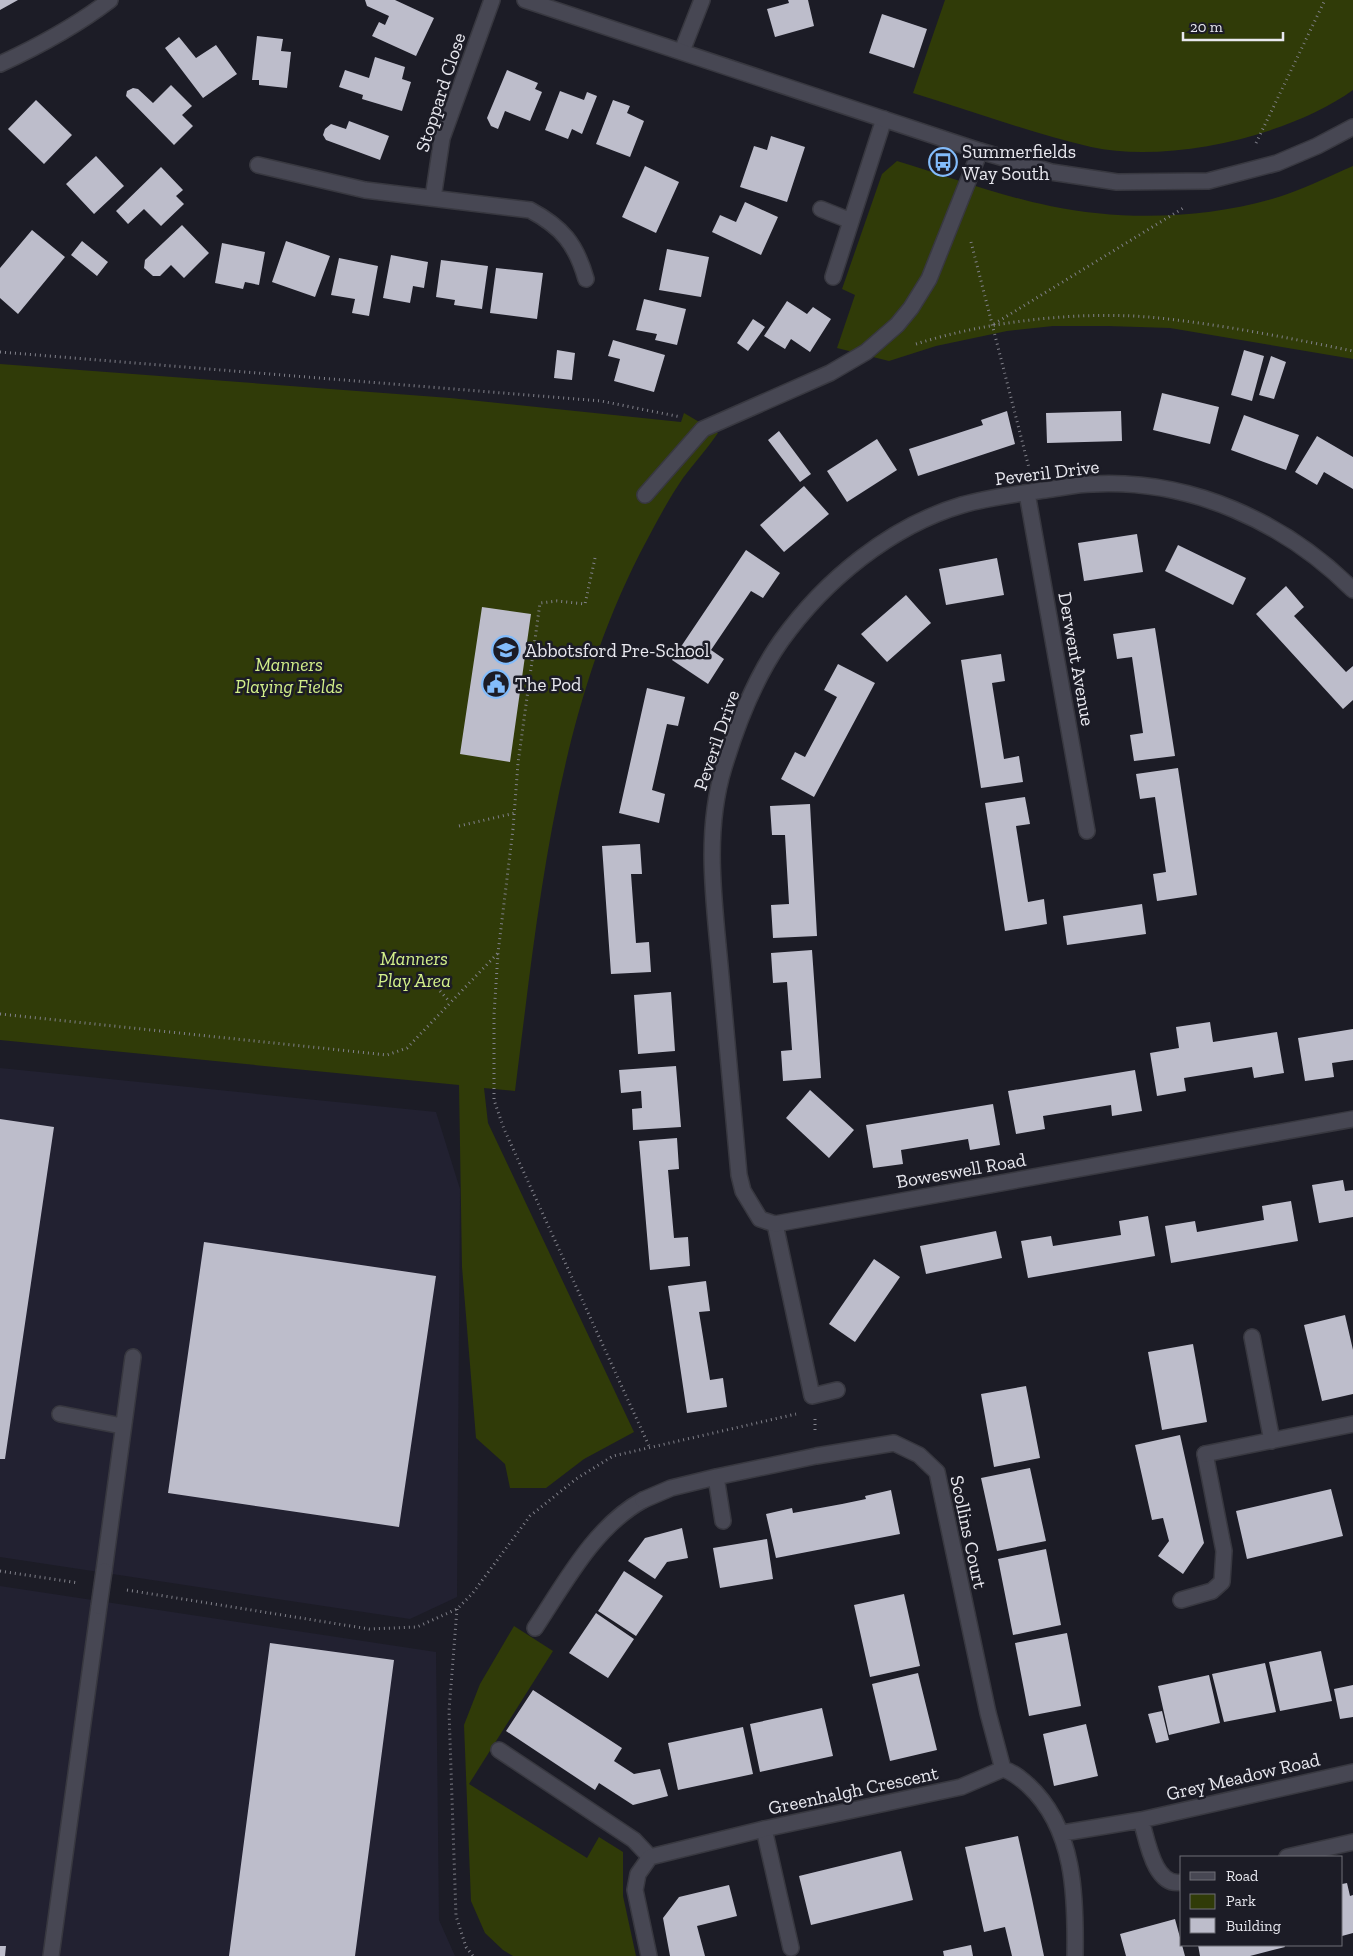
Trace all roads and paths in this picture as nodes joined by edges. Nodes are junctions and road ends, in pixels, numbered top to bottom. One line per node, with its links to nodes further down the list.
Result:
1 (110, 0): 7 (street)
2 (492, 0): 13 (street, Stoppard Close)
3 (524, 0): 6 (street)
4 (702, 0): 6 (street)
5 (1325, 0): 12 (path)
6 (682, 51): 8 (street)
7 (0, 64)
8 (884, 119): 10 (street); 17 (street)
9 (1353, 127): 12 (street)
10 (980, 152): 12 (street); 15 (street)
11 (258, 165): 13 (street)
12 (1241, 173)
13 (433, 198): 19 (street)
14 (1191, 204): 20 (path)
15 (959, 206): 20 (path); 24 (street)
16 (821, 209): 17 (street)
17 (851, 221): 18 (street)
18 (833, 277)
19 (586, 279)
20 (991, 325): 21 (path); 22 (path); 25 (path)
21 (912, 345)
22 (1353, 351)
23 (0, 352): 24 (path)
24 (703, 429): 26 (street)
25 (1026, 493): 28 (street, Peveril Drive); 31 (street, Derwent Avenue); 37 (street, Peveril Drive)
26 (644, 495)
27 (595, 558): 29 (path)
28 (1353, 590)
29 (515, 813): 30 (path); 32 (path)
30 (459, 826)
31 (1087, 831)
32 (498, 953): 34 (path); 46 (path)
33 (440, 991): 34 (path)
34 (450, 1002): 35 (path)
35 (0, 1014)
36 (1353, 1119): 37 (street, Boweswell Road)
37 (775, 1224): 41 (street)
38 (1252, 1336): 45 (street)
39 (132, 1357): 44 (street)
40 (837, 1390): 41 (street)
41 (812, 1396): 46 (path)
42 (60, 1414): 44 (street)
43 (1353, 1424): 45 (street)
44 (122, 1426): 66 (street, bridge)
45 (1272, 1441): 52 (street)
46 (649, 1446): 53 (path)
47 (716, 1477): 48 (street); 54 (street, Scollins Court); 56 (street, Scollins Court)
48 (723, 1520)
49 (0, 1571): 50 (path)
50 (87, 1584)
51 (125, 1590): 53 (path)
52 (1181, 1600)
53 (458, 1609): 67 (path)
54 (536, 1628)
55 (499, 1750): 63 (street)
56 (1003, 1769): 59 (street, Greenhalgh Crescent); 60 (street)
57 (1353, 1772): 58 (street, Grey Meadow Road)
58 (1141, 1820): 60 (street, Grey Meadow Road); 64 (street)
59 (764, 1829): 63 (street, Greenhalgh Crescent); 65 (street)
60 (1063, 1833): 69 (street)
61 (1353, 1842): 62 (street)
62 (1291, 1856)
63 (650, 1857): 68 (street)
64 (1180, 1882)
65 (790, 1948)
66 (50, 1956)
67 (473, 1956)
68 (649, 1956)
69 (1074, 1956)

